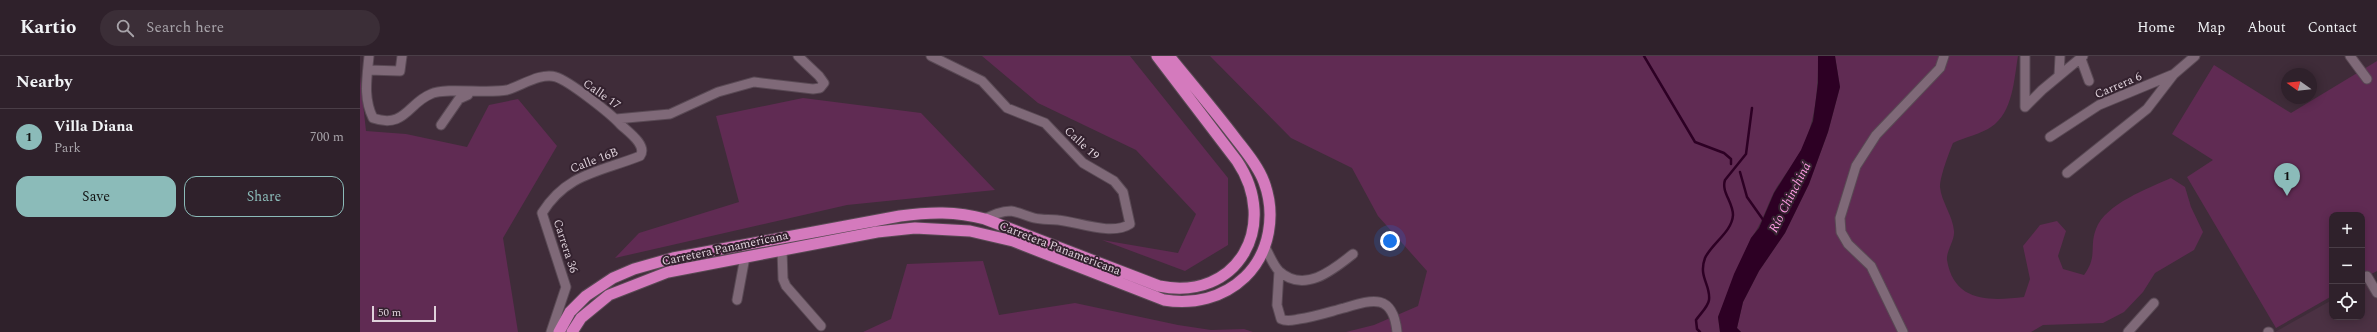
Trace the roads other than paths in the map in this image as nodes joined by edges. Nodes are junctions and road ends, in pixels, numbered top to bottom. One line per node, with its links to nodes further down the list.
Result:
1 (369, 56): 13 (street)
2 (402, 56): 13 (street)
3 (798, 56): 19 (street, Calle 17)
4 (931, 56): 24 (street, Calle 19)
5 (1157, 56): 24 (highway, Carretera Panamericana)
6 (1169, 56): 25 (highway, Carretera Panamericana)
7 (1944, 56): 39 (street)
8 (2025, 56): 15 (street)
9 (2060, 56): 15 (street)
10 (2195, 56): 14 (street, Carrera 6)
11 (2350, 56): 16 (street)
12 (2082, 57): 15 (street); 17 (street)
13 (368, 70): 18 (street, Calle 17)
14 (2174, 74): 21 (street, Carrera 6); 22 (street)
15 (2059, 76)
16 (2367, 80)
17 (2089, 81)
18 (479, 91): 19 (street, Calle 17); 20 (street)
19 (616, 119): 23 (street, Calle 16B)
20 (441, 125)
21 (2050, 137)
22 (2067, 173)
23 (542, 213): 35 (street, Carrera 36)
24 (984, 219): 36 (highway, Carretera Panamericana)
25 (1265, 247): 26 (highway, Carretera Panamericana); 29 (street)
26 (782, 250): 28 (highway, Carretera Panamericana); 34 (street)
27 (1354, 254): 29 (street)
28 (745, 257): 32 (street); 37 (highway, Carretera Panamericana)
29 (1279, 270): 38 (street)
30 (2367, 276): 31 (street)
31 (2377, 293)
32 (736, 300)
33 (2154, 303): 40 (street)
34 (821, 326)
35 (551, 332)
36 (559, 332)
37 (572, 332)
38 (1397, 332)
39 (1903, 332)
40 (2129, 332)

